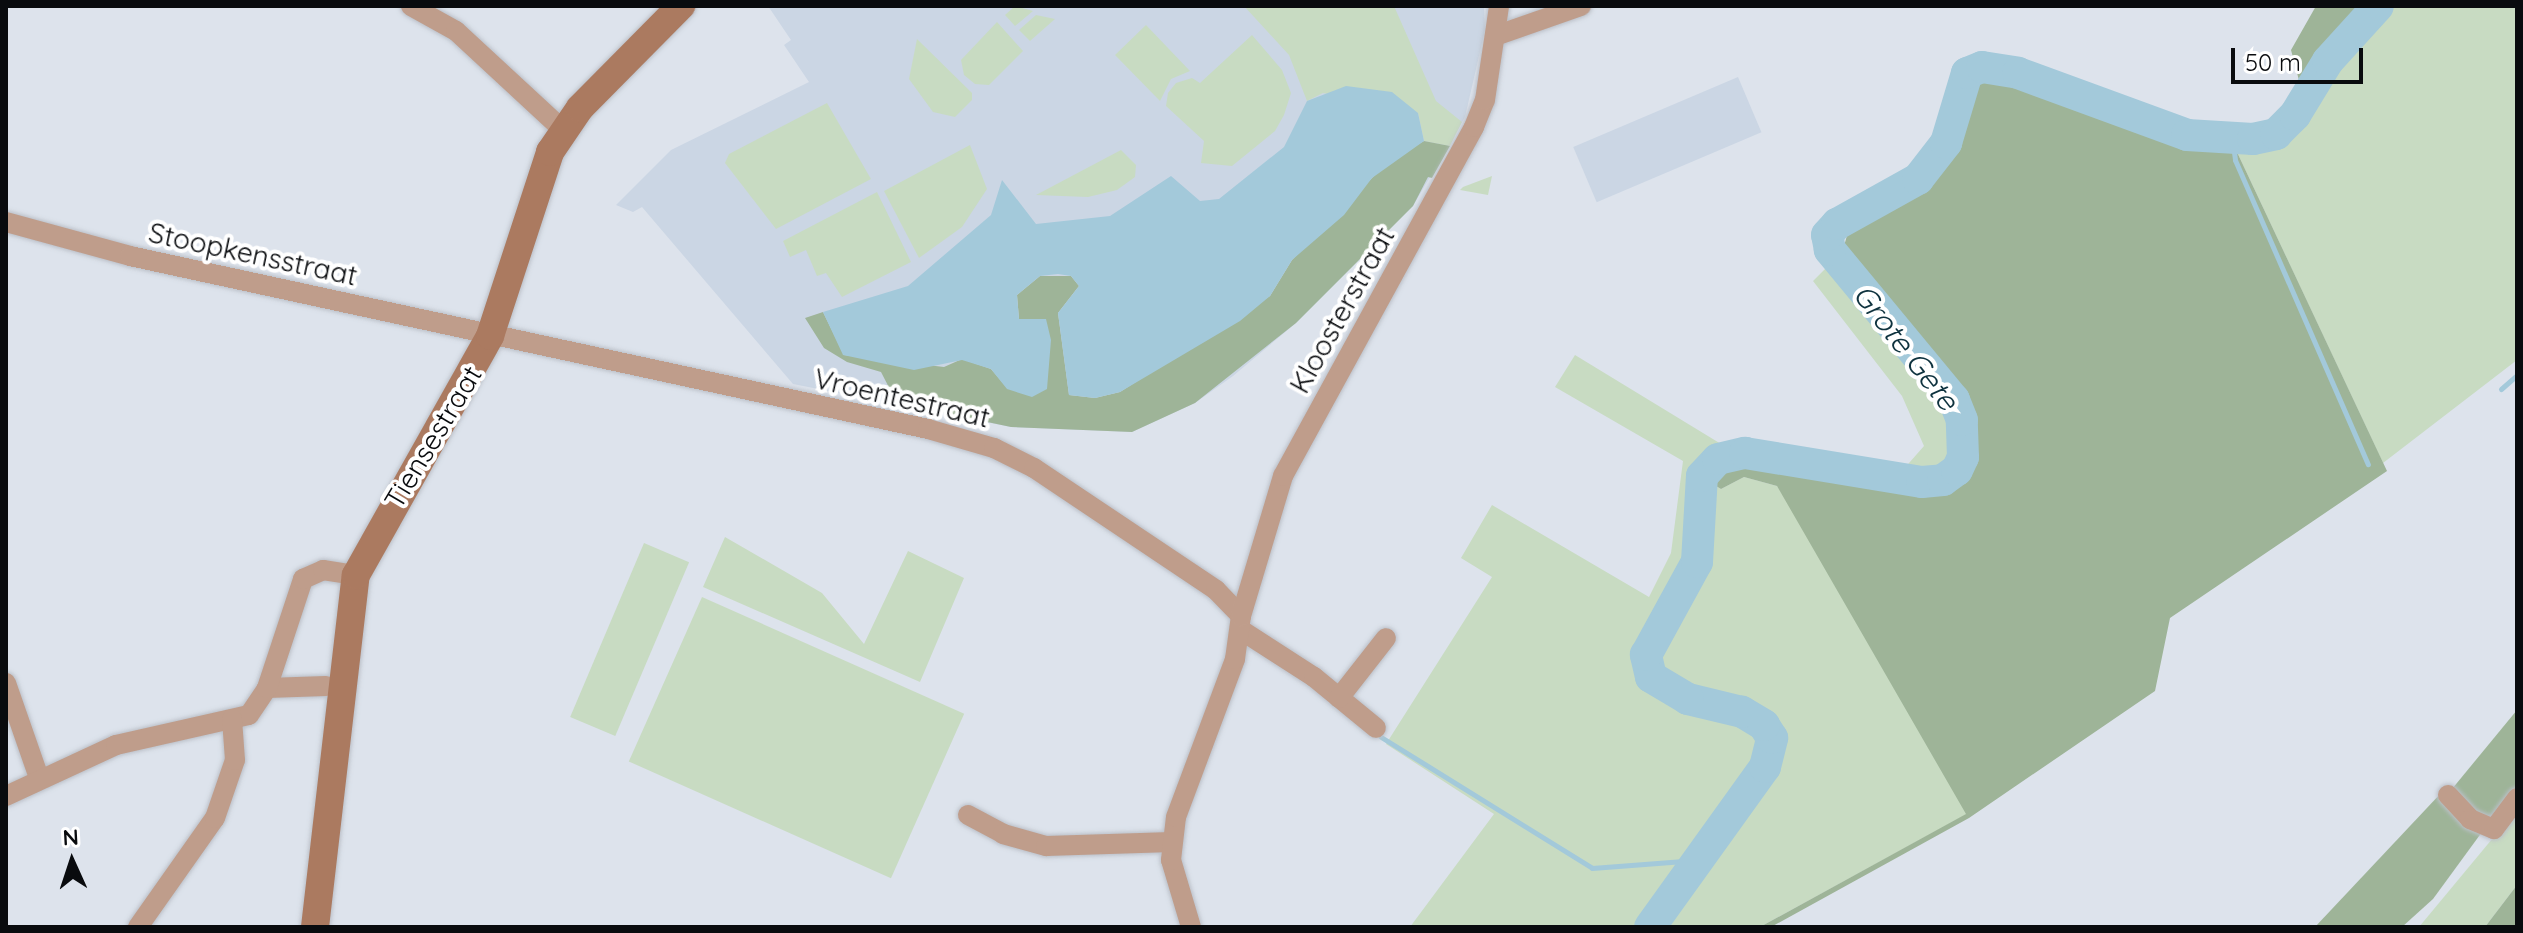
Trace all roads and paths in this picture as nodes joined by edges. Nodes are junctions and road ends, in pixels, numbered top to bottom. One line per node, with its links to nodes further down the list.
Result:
1 (681, 6): 6 (main road, Tiensestraat)
2 (1499, 6): 5 (street, Kloosterstraat)
3 (1581, 6): 5 (street)
4 (420, 10): 6 (street)
5 (1498, 35): 10 (street, Kloosterstraat)
6 (563, 130): 8 (main road, Tiensestraat)
7 (6, 222): 8 (street, Stoopkensstraat)
8 (490, 336): 9 (main road, Tiensestraat); 10 (street, Vroentestraat)
9 (356, 575): 14 (street); 25 (main road, Tiensestraat)
10 (1241, 623): 15 (street, Vroentestraat); 23 (street)
11 (1386, 638): 15 (street)
12 (6, 683): 18 (street)
13 (326, 686): 14 (street)
14 (267, 688): 16 (street)
15 (1339, 698): 17 (street, Vroentestraat)
16 (232, 719): 18 (street); 24 (street)
17 (1376, 728)
18 (39, 778): 20 (street)
19 (2448, 795): 21 (street)
20 (6, 796)
21 (2517, 798)
22 (968, 815): 23 (street)
23 (1172, 842): 26 (street)
24 (138, 927)
25 (315, 927)
26 (1191, 927)

